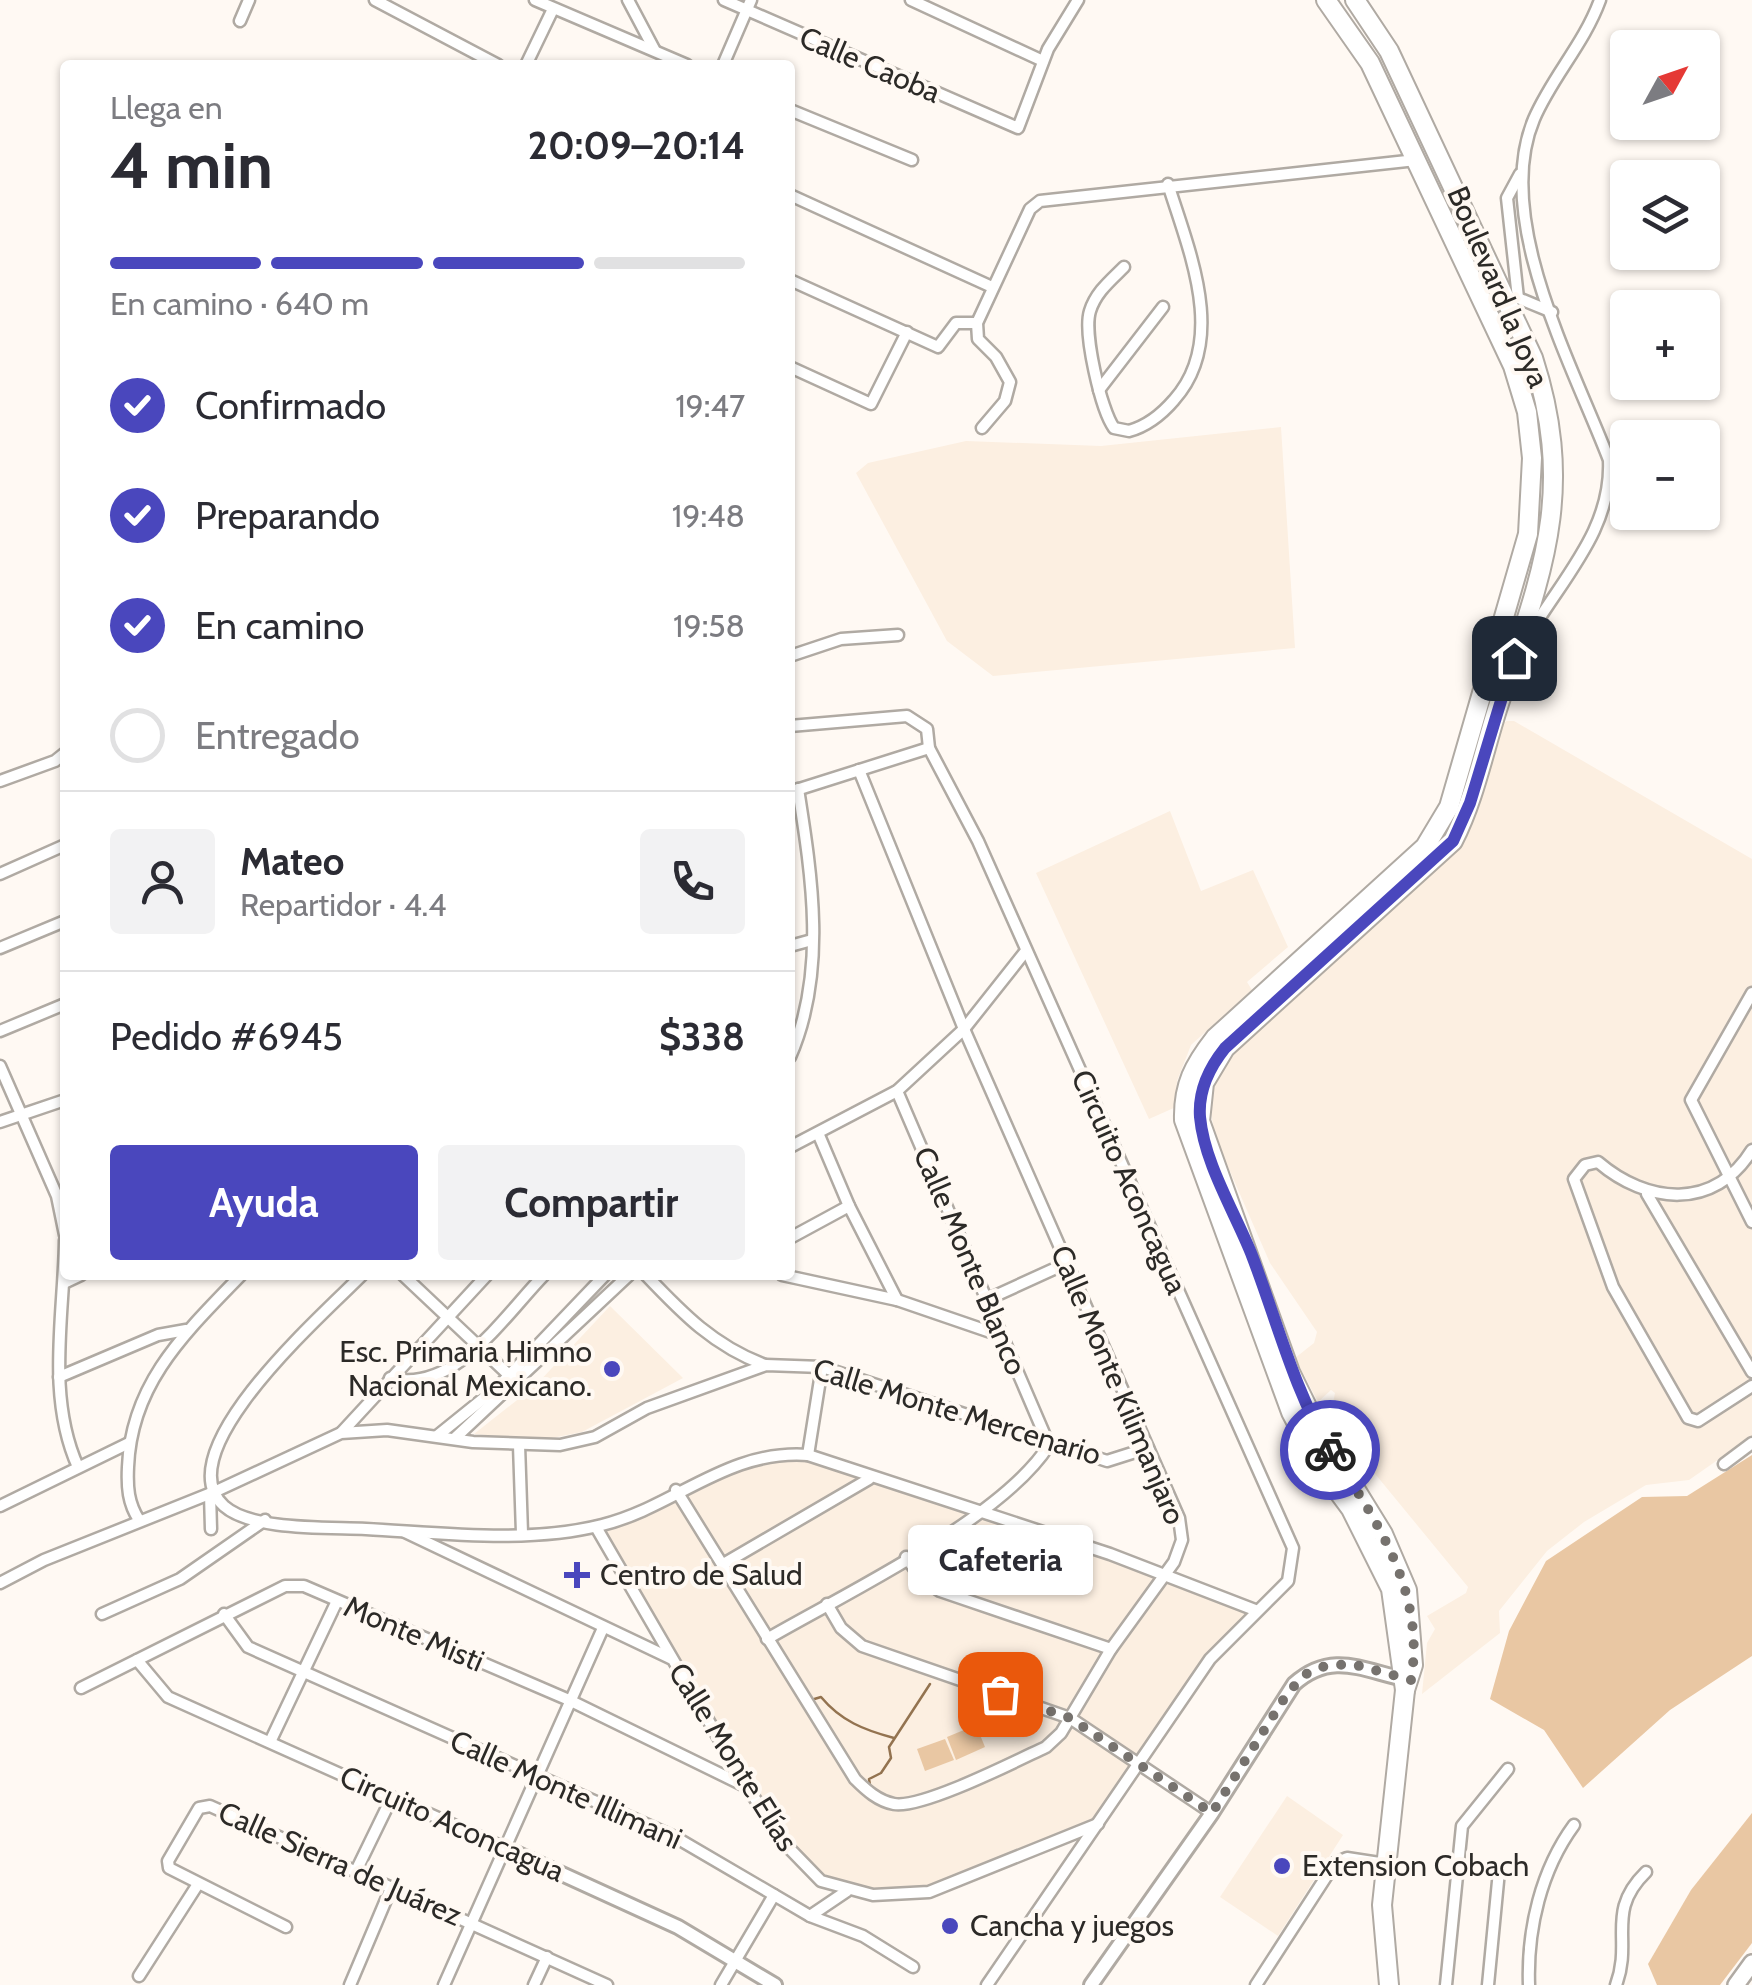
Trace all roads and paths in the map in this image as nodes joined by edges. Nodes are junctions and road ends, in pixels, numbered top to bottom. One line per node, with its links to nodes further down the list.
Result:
1 (249, 0): 13 (street)
2 (375, 0): 15 (street)
3 (535, 0): 12 (street)
4 (628, 0): 14 (street)
5 (724, 0): 11 (street, Calle Caoba)
6 (911, 0): 19 (street)
7 (1078, 0): 19 (street)
8 (1326, 0): 22 (main road, Boulevard la Joya)
9 (1354, 0): 29 (main road, Boulevard la Joya)
10 (1600, 0): 23 (street)
11 (748, 6): 18 (street); 19 (street, Calle Caoba)
12 (553, 8): 14 (street); 16 (street)
13 (240, 21)
14 (654, 49): 17 (street)
15 (489, 60)
16 (528, 60)
17 (677, 60)
18 (725, 60)
19 (1043, 61)
20 (795, 112): 21 (street)
21 (912, 160)
22 (1416, 160): 24 (street); 136 (main road, Boulevard la Joya)
23 (1520, 173): 29 (street); 31 (street)
24 (1168, 184): 28 (street); 35 (street)
25 (795, 197): 28 (street)
26 (1124, 267): 35 (street)
27 (795, 282): 33 (street)
28 (992, 287): 32 (street)
29 (1511, 298): 31 (street); 37 (main road, Boulevard la Joya)
30 (1163, 307): 35 (street)
31 (1553, 312): 37 (street)
32 (976, 323): 33 (street); 36 (street)
33 (906, 332): 34 (street)
34 (795, 369)
35 (1100, 390)
36 (982, 428)
37 (1522, 635): 136 (main road, Boulevard la Joya)
38 (898, 636): 39 (street)
39 (795, 654)
40 (795, 726): 41 (street, Circuito Aconcagua)
41 (930, 748): 43 (street); 53 (street, Circuito Aconcagua)
42 (60, 758): 44 (street)
43 (859, 770): 45 (street); 56 (street, Calle Monte Kilimanjaro)
44 (0, 781)
45 (795, 790)
46 (795, 794): 50 (street)
47 (60, 848): 48 (street)
48 (0, 874)
49 (60, 923): 52 (street)
50 (812, 940): 51 (street); 58 (street)
51 (795, 945)
52 (0, 948)
53 (1025, 952): 56 (street); 127 (street, Circuito Aconcagua)
54 (1752, 994): 68 (street)
55 (60, 1006): 57 (street)
56 (964, 1029): 60 (street); 74 (street, Calle Monte Kilimanjaro)
57 (0, 1031)
58 (795, 1043)
59 (0, 1066): 62 (street)
60 (897, 1090): 64 (street); 87 (street, Calle Monte Blanco)
61 (60, 1102): 62 (street)
62 (23, 1118): 63 (street); 69 (street)
63 (0, 1122)
64 (818, 1132): 65 (street); 71 (street)
65 (795, 1144)
66 (1752, 1150): 67 (street)
67 (1748, 1166): 68 (street)
68 (1726, 1178): 70 (street); 72 (street)
69 (60, 1192)
70 (1646, 1194): 94 (street); 98 (street)
71 (848, 1206): 73 (street); 86 (street)
72 (1752, 1222)
73 (795, 1235)
74 (1067, 1262): 87 (street); 106 (street, Calle Monte Kilimanjaro)
75 (795, 1278): 86 (street)
76 (69, 1280): 85 (street)
77 (235, 1280): 89 (street)
78 (357, 1280): 112 (street)
79 (408, 1280): 88 (street)
80 (481, 1280): 88 (street)
81 (539, 1280): 91 (street)
82 (600, 1280): 95 (street)
83 (624, 1280): 101 (street)
84 (651, 1280): 92 (street)
85 (64, 1282): 96 (street)
86 (897, 1300): 90 (street)
87 (986, 1300): 90 (street, Calle Monte Blanco)
88 (447, 1316): 91 (street); 97 (street)
89 (188, 1330): 96 (street); 103 (street)
90 (1002, 1336): 104 (street, Calle Monte Blanco)
91 (476, 1345): 95 (street); 97 (street)
92 (766, 1365): 93 (street, Calle Monte Mercenario); 105 (street, Calle Monte Mercenario)
93 (822, 1367): 104 (street, Calle Monte Mercenario); 107 (street)
94 (1752, 1372)
95 (509, 1375): 100 (street)
96 (59, 1377): 109 (street)
97 (390, 1378): 99 (street)
98 (1752, 1386)
99 (341, 1433): 100 (street, Calle Monte Mercenario); 112 (street, Calle Monte Mercenario)
100 (437, 1436): 101 (street, Calle Monte Mercenario)
101 (456, 1438): 105 (street, Calle Monte Mercenario)
102 (1752, 1443): 108 (street)
103 (129, 1444): 109 (street); 115 (street)
104 (1049, 1444): 106 (street, Calle Monte Mercenario); 114 (street)
105 (519, 1446): 120 (street)
106 (1148, 1448): 123 (street, Calle Monte Kilimanjaro)
107 (808, 1455): 110 (street); 111 (street)
108 (1724, 1464)
109 (78, 1467): 113 (street)
110 (869, 1478): 114 (street); 122 (street)
111 (676, 1490): 117 (street); 122 (street, Calle Monte Kilimanjaro)
112 (212, 1493): 115 (street, Calle Monte Mercenario); 116 (street); 118 (street)
113 (0, 1506)
114 (983, 1511): 121 (street); 123 (street)
115 (138, 1520): 124 (street, Calle Monte Mercenario)
116 (265, 1520): 119 (street); 128 (street)
117 (596, 1527): 120 (street); 133 (street, Calle Monte Elías)
118 (210, 1529)
119 (402, 1531): 120 (street); 130 (street)
120 (522, 1533)
121 (906, 1557): 126 (street); 132 (street)
122 (725, 1563): 131 (street, Calle Monte Kilimanjaro)
123 (1166, 1574): 127 (street); 132 (street, Calle Monte Kilimanjaro)
124 (0, 1583)
125 (337, 1601): 129 (street, Monte Misti); 135 (street); 138 (street, Monte Misti)
126 (827, 1604): 131 (street); 139 (street)
127 (1255, 1610): 141 (street, Circuito Aconcagua)
128 (102, 1614)
129 (224, 1614): 134 (street, Monte Misti); 135 (street, Calle Monte Illimani)
130 (603, 1628): 133 (street); 138 (street)
131 (767, 1639): 139 (street, Calle Monte Kilimanjaro)
132 (1111, 1648): 139 (street, Calle Monte Kilimanjaro)
133 (670, 1659): 144 (street, Calle Monte Elías)
134 (138, 1660): 137 (street, Monte Misti); 140 (street, Circuito Aconcagua)
135 (302, 1672): 140 (street); 143 (street, Calle Monte Illimani)
136 (1406, 1683): 146 (street); 150 (main road)
137 (81, 1688)
138 (569, 1700): 143 (street); 144 (street, Monte Misti)
139 (1070, 1718): 141 (street)
140 (270, 1742): 145 (street, Circuito Aconcagua)
141 (1138, 1764): 146 (street); 147 (street, Circuito Aconcagua)
142 (1508, 1769): 176 (street)
143 (534, 1776): 149 (street); 157 (street, Calle Monte Illimani)
144 (747, 1788): 156 (street, Calle Monte Elías)
145 (392, 1797): 149 (street, Circuito Aconcagua); 151 (street)
146 (1212, 1813): 173 (street)
147 (1099, 1823): 156 (street, Calle Monte Elías); 172 (street, Circuito Aconcagua)
148 (1574, 1825): 178 (street)
149 (504, 1847): 159 (street); 162 (street, Circuito Aconcagua)
150 (1386, 1864): 174 (street); 175 (main road)
151 (356, 1871): 154 (street, Calle Sierra de Juárez); 155 (street, Calle Sierra de Juárez)
152 (1499, 1871): 177 (street)
153 (1646, 1872): 179 (street)
154 (198, 1884): 160 (street, Calle Sierra de Juárez); 165 (street)
155 (391, 1888): 159 (street, Calle Sierra de Juárez); 166 (street)
156 (847, 1892): 158 (street)
157 (774, 1895): 158 (street, Calle Monte Illimani); 162 (street)
158 (810, 1916): 164 (street, Calle Monte Illimani)
159 (470, 1921): 161 (street, Calle Sierra de Juárez); 167 (street)
160 (286, 1927)
161 (547, 1957): 168 (street); 169 (street, Calle Sierra de Juárez)
162 (734, 1961): 170 (street); 171 (street, Circuito Aconcagua)
163 (1752, 1963): 180 (main road)
164 (913, 1967)
165 (139, 1976)
166 (350, 1985)
167 (444, 1985)
168 (534, 1985)
169 (608, 1985)
170 (721, 1985)
171 (774, 1985)
172 (987, 1985)
173 (1090, 1985)
174 (1256, 1985)
175 (1389, 1985)
176 (1446, 1985)
177 (1488, 1985)
178 (1529, 1985)
179 (1616, 1985)
180 (1736, 1985)

